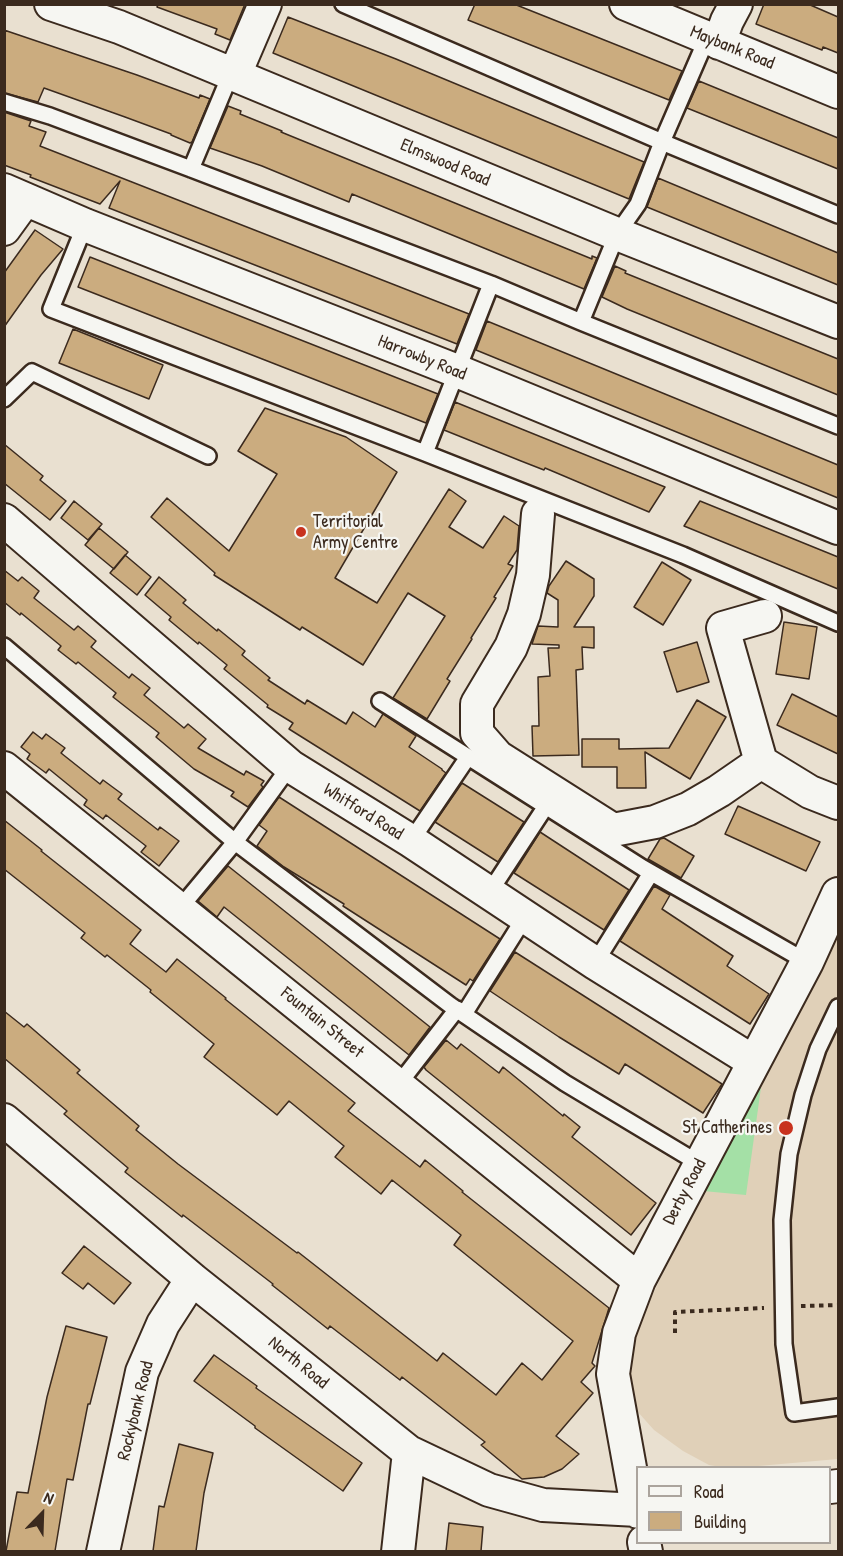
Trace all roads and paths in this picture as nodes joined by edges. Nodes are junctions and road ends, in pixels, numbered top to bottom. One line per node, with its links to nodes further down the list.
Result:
1 (51, 4): 7 (street, Elmswood Road)
2 (265, 4): 7 (street)
3 (343, 4): 10 (lane)
4 (736, 4): 6 (street)
5 (641, 7): 6 (street, Maybank Road)
6 (713, 40): 8 (street, Maybank Road); 10 (lane)
7 (233, 74): 11 (lane); 16 (street, Elmswood Road)
8 (838, 92)
9 (4, 102): 11 (lane)
10 (662, 142): 13 (lane); 16 (lane)
11 (191, 169): 17 (lane)
12 (15, 195): 14 (street, Harrowby Road); 15 (street)
13 (838, 215)
14 (85, 225): 20 (street, Harrowby Road); 23 (lane)
15 (4, 229)
16 (617, 234): 18 (lane); 19 (street, Elmswood Road)
17 (491, 284): 18 (lane); 20 (lane)
18 (581, 322): 22 (lane)
19 (838, 322)
20 (457, 371): 23 (lane); 27 (street, Harrowby Road)
21 (4, 399): 24 (lane)
22 (838, 426)
23 (425, 453): 29 (lane)
24 (208, 456)
25 (538, 514): 33 (street)
26 (7, 526): 34 (street, Whitford Road)
27 (838, 528)
28 (765, 616): 33 (street)
29 (838, 623)
30 (4, 646): 39 (lane)
31 (380, 701): 32 (lane)
32 (468, 757): 37 (lane); 38 (lane)
33 (761, 762): 36 (street)
34 (290, 766): 38 (street, Whitford Road); 39 (lane)
35 (4, 768): 43 (street, Fountain Street)
36 (838, 803)
37 (546, 806): 40 (lane); 41 (lane)
38 (411, 841): 41 (street, Whitford Road)
39 (235, 842): 43 (lane); 48 (lane)
40 (651, 873): 45 (lane); 46 (lane)
41 (489, 893): 44 (street, Whitford Road)
42 (838, 894): 45 (street, Derby Road)
43 (180, 908): 50 (street, Fountain Street)
44 (525, 917): 46 (street, Whitford Road); 48 (lane)
45 (807, 962): 49 (street, Derby Road)
46 (595, 963): 49 (street, Whitford Road)
47 (838, 1007): 56 (lane)
48 (461, 1011): 50 (lane); 52 (lane)
49 (754, 1062): 52 (street, Derby Road)
50 (398, 1085): 54 (street, Fountain Street)
51 (4, 1120): 53 (street, North Road)
52 (700, 1164): 54 (street, Derby Road)
53 (192, 1279): 59 (street, North Road); 62 (street, Rockybank Road)
54 (639, 1280): 60 (street, Derby Road)
55 (838, 1305): 56 (path)
56 (783, 1307): 57 (path); 58 (lane)
57 (675, 1333)
58 (838, 1407)
59 (409, 1452): 61 (street, North Road); 63 (street)
60 (636, 1505)
61 (636, 1511)
62 (103, 1551)
63 (398, 1551)

